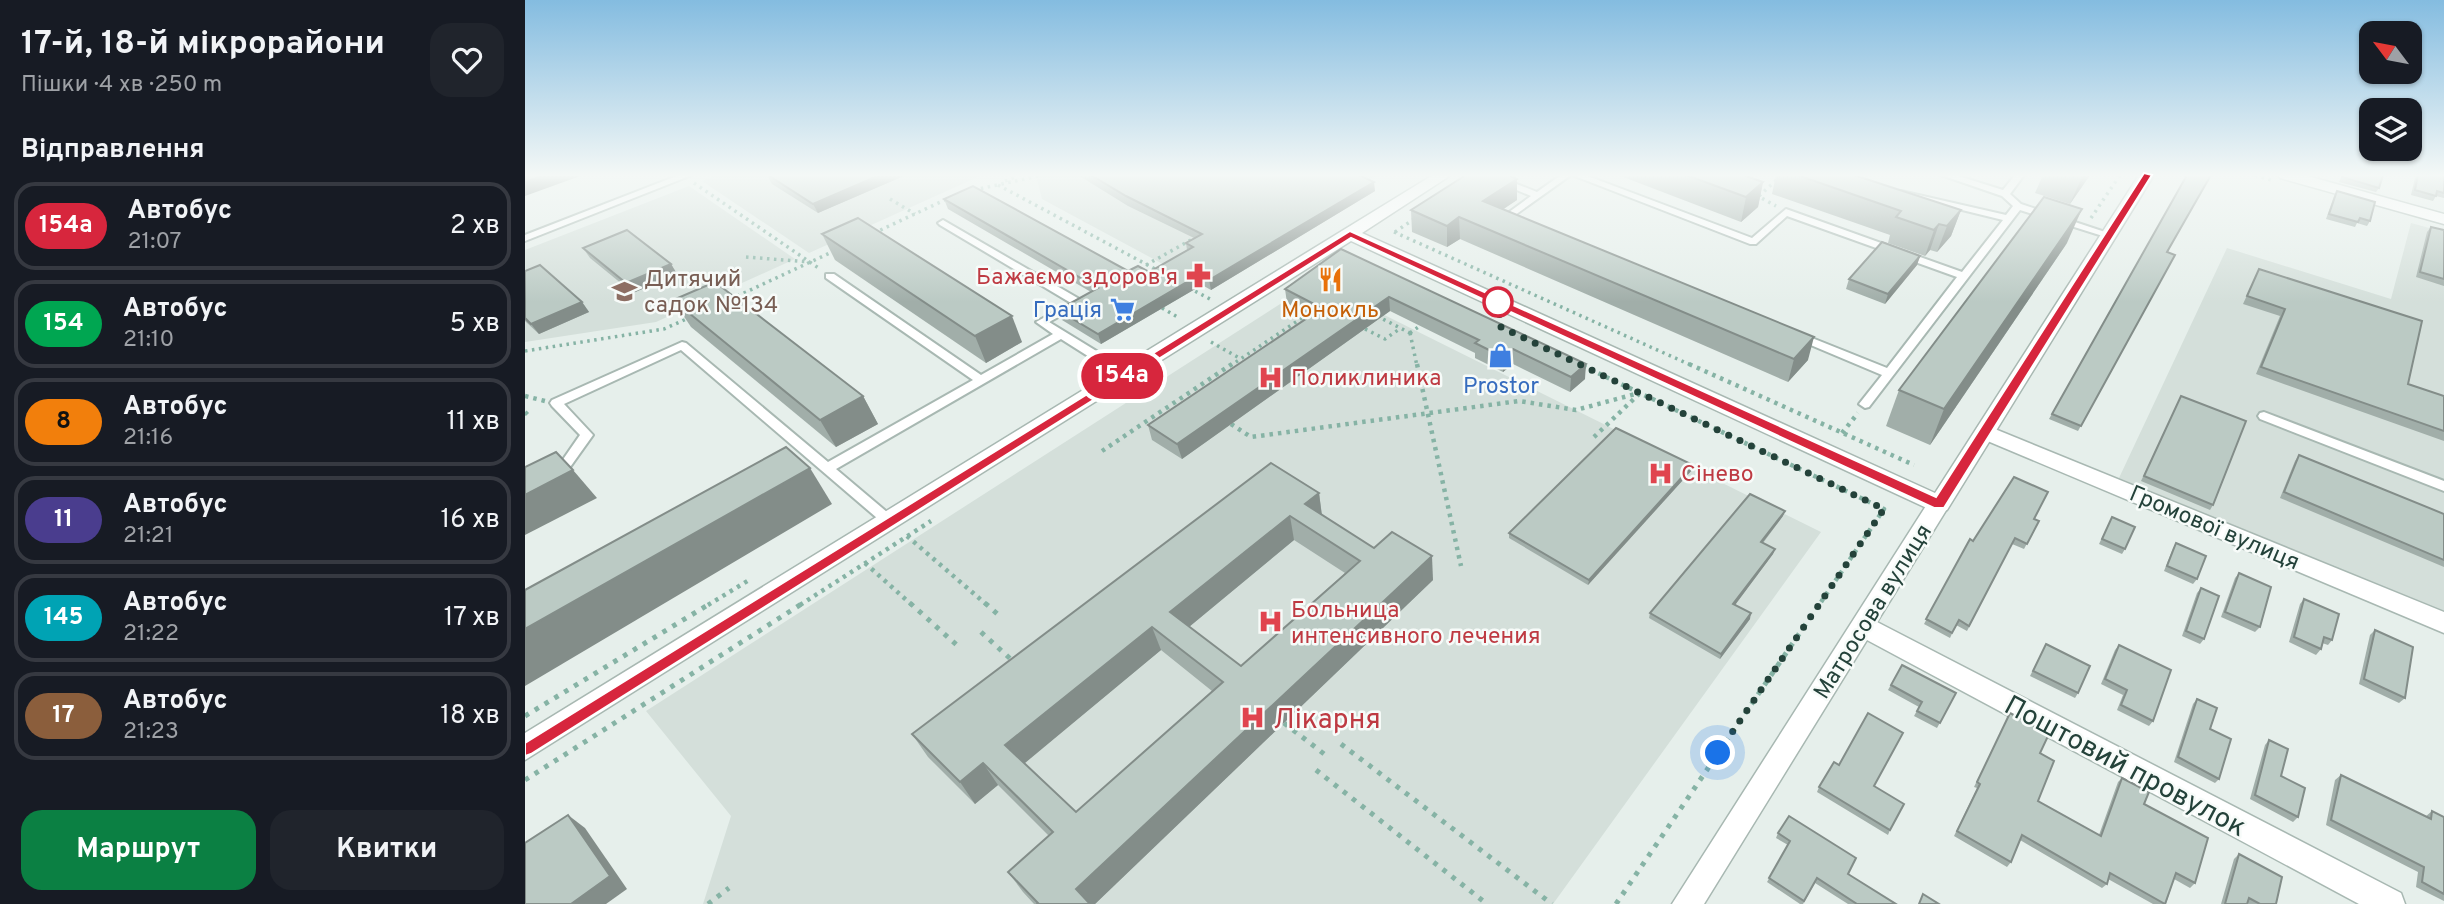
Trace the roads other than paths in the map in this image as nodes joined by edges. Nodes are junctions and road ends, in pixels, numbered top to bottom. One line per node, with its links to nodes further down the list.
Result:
1 (579, 217): 15 (lane)
2 (1377, 217): 13 (street)
3 (1508, 217): 11 (lane)
4 (1687, 217): 5 (lane)
5 (1780, 217)
6 (1800, 217): 17 (lane)
7 (2005, 217): 10 (lane)
8 (2054, 217): 14 (lane)
9 (2120, 217): 14 (street, Матросова вулиця)
10 (2008, 218): 17 (lane)
11 (1521, 222)
12 (943, 223): 19 (lane)
13 (1350, 234): 21 (street); 29 (street)
14 (2109, 235): 25 (street, Матросова вулиця)
15 (525, 238)
16 (830, 276): 22 (lane)
17 (1963, 276): 20 (lane)
18 (1790, 333): 20 (lane)
19 (1061, 334): 21 (lane); 22 (lane)
20 (1888, 373): 23 (lane)
21 (1125, 374): 30 (street)
22 (981, 380): 26 (lane)
23 (1865, 404)
24 (2264, 415): 28 (lane)
25 (1985, 432): 29 (street, Матросова вулиця); 31 (street, Громової вулиця)
26 (827, 468): 27 (lane); 30 (lane)
27 (545, 484)
28 (2444, 486)
29 (1939, 504): 32 (street, Матросова вулиця)
30 (889, 521): 33 (street)
31 (2444, 623)
32 (1862, 626): 34 (street, Матросова вулиця); 35 (street, Поштовий провулок)
33 (525, 748)
34 (1687, 904)
35 (2390, 904)

